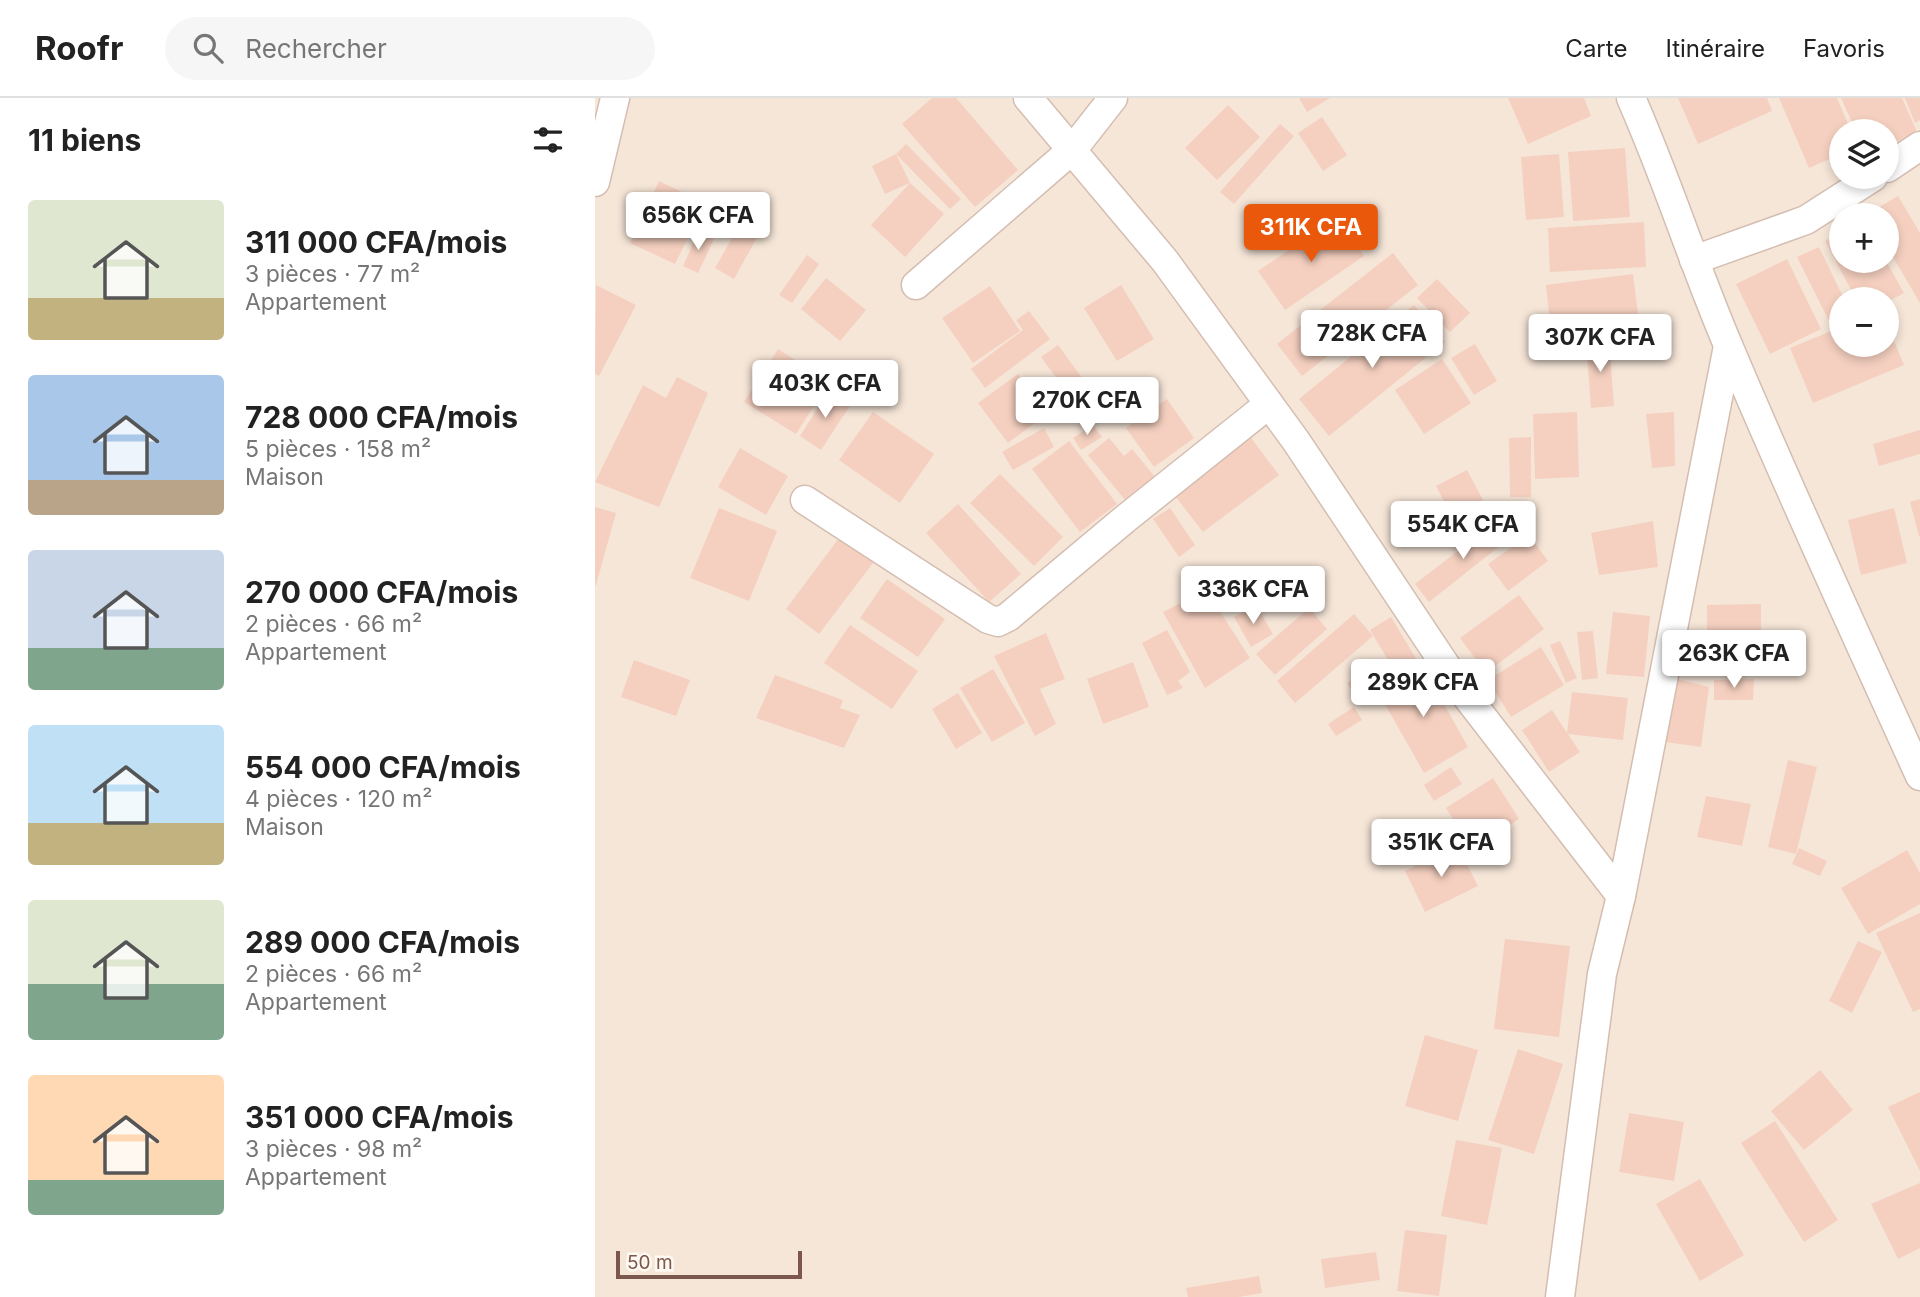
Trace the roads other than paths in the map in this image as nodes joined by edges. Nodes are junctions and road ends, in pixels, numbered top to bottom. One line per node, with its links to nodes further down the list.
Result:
1 (615, 98): 8 (street)
2 (1028, 98): 6 (street)
3 (1113, 98): 6 (street)
4 (1632, 98): 10 (street)
5 (1920, 146): 7 (street)
6 (1073, 149): 11 (street); 13 (street)
7 (1899, 160)
8 (595, 182)
9 (1854, 189): 10 (street)
10 (1693, 260): 12 (street)
11 (916, 285)
12 (1728, 346): 15 (street); 16 (street)
13 (1269, 404): 14 (street); 16 (street)
14 (805, 500)
15 (1920, 776)
16 (1621, 896): 17 (street)
17 (1560, 1297)

